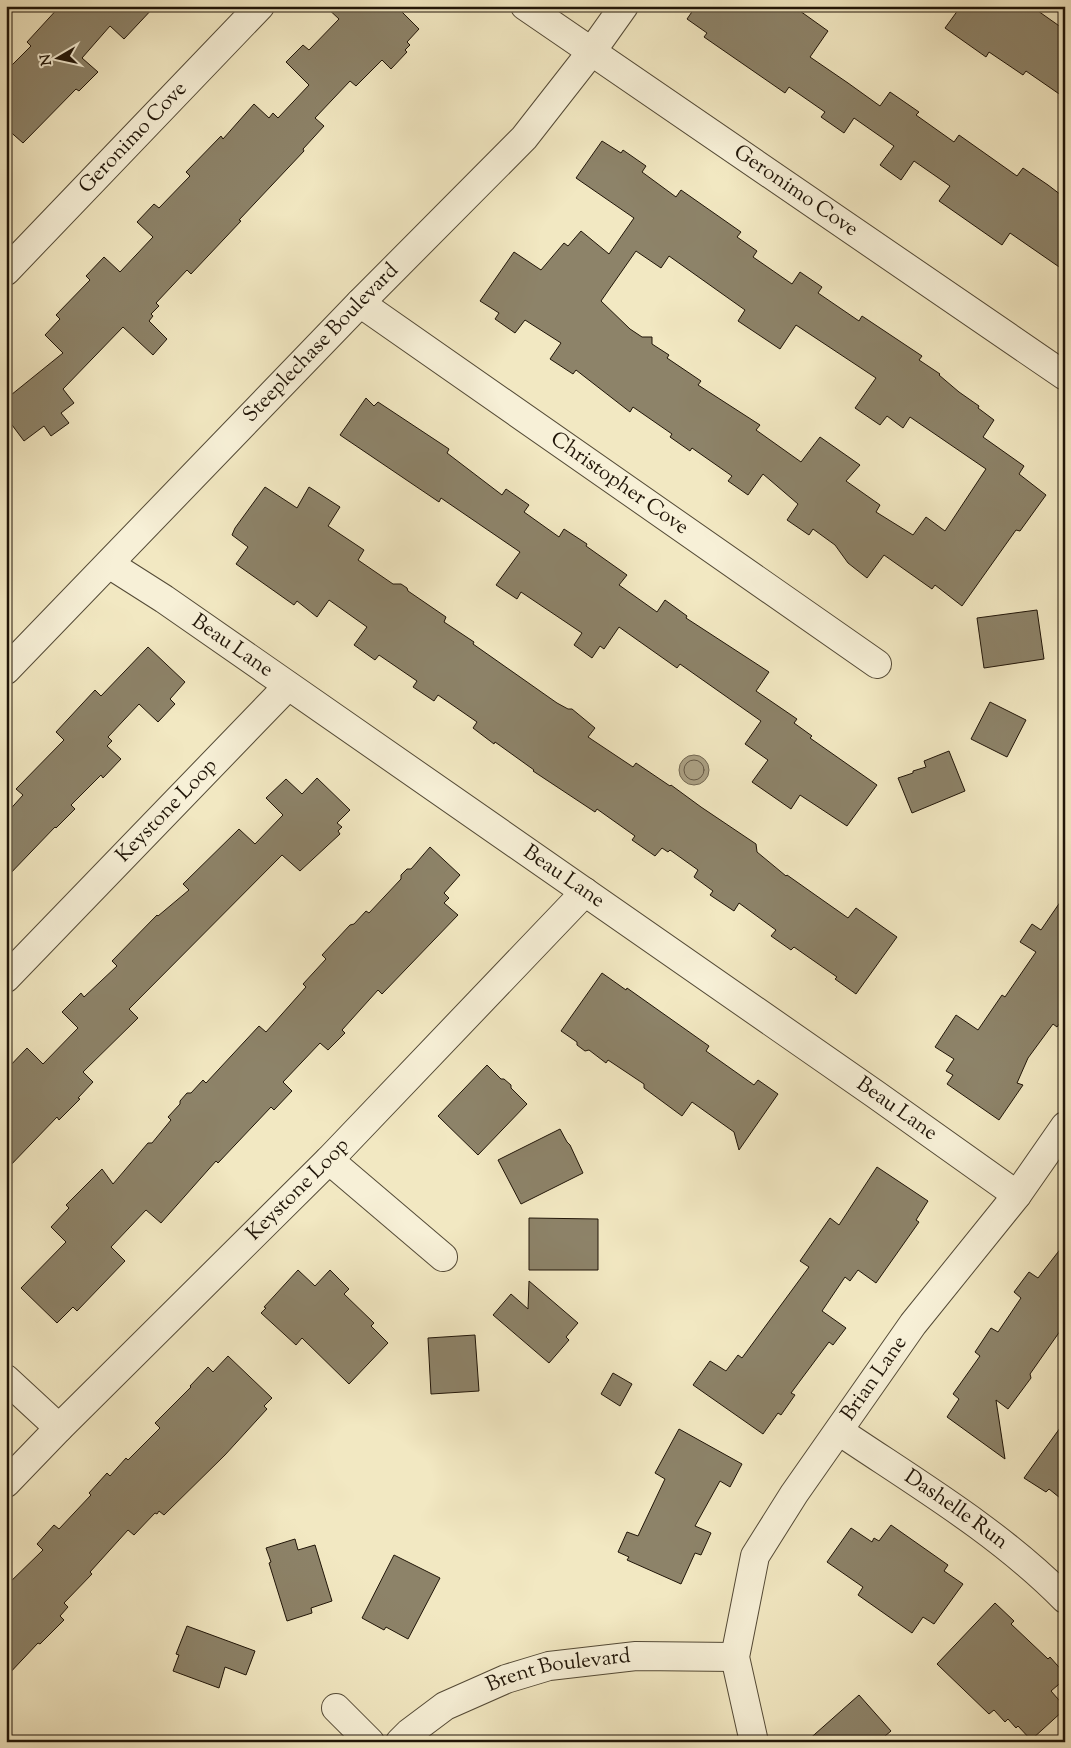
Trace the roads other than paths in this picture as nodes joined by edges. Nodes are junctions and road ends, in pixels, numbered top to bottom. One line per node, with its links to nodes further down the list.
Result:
1 (260, 6): 5 (street, Geronimo Cove)
2 (525, 6): 4 (street, Geronimo Cove)
3 (624, 6): 4 (street, Steeplechase Boulevard)
4 (592, 51): 6 (street, Steeplechase Boulevard); 7 (street, Geronimo Cove)
5 (6, 270)
6 (360, 303): 8 (street, Steeplechase Boulevard); 9 (street, Christopher Cove)
7 (1065, 376)
8 (109, 564): 10 (street, Steeplechase Boulevard); 11 (street, Beau Lane)
9 (877, 664)
10 (6, 670)
11 (288, 686): 12 (street, Beau Lane); 13 (street, Keystone Loop)
12 (584, 892): 15 (street, Keystone Loop); 16 (street, Beau Lane)
13 (6, 978)
14 (1065, 1126): 16 (street, Brian Lane)
15 (329, 1160): 17 (street); 19 (street, Keystone Loop)
16 (1017, 1195): 20 (street, Brian Lane)
17 (443, 1256)
18 (6, 1379): 19 (street)
19 (59, 1428): 21 (street, Keystone Loop)
20 (839, 1431): 22 (street, Dashelle Run); 23 (street, Brian Lane)
21 (6, 1483)
22 (1065, 1599)
23 (735, 1658): 26 (street, Brent Boulevard); 27 (street)
24 (336, 1708): 25 (street)
25 (370, 1742)
26 (400, 1742)
27 (754, 1742)

